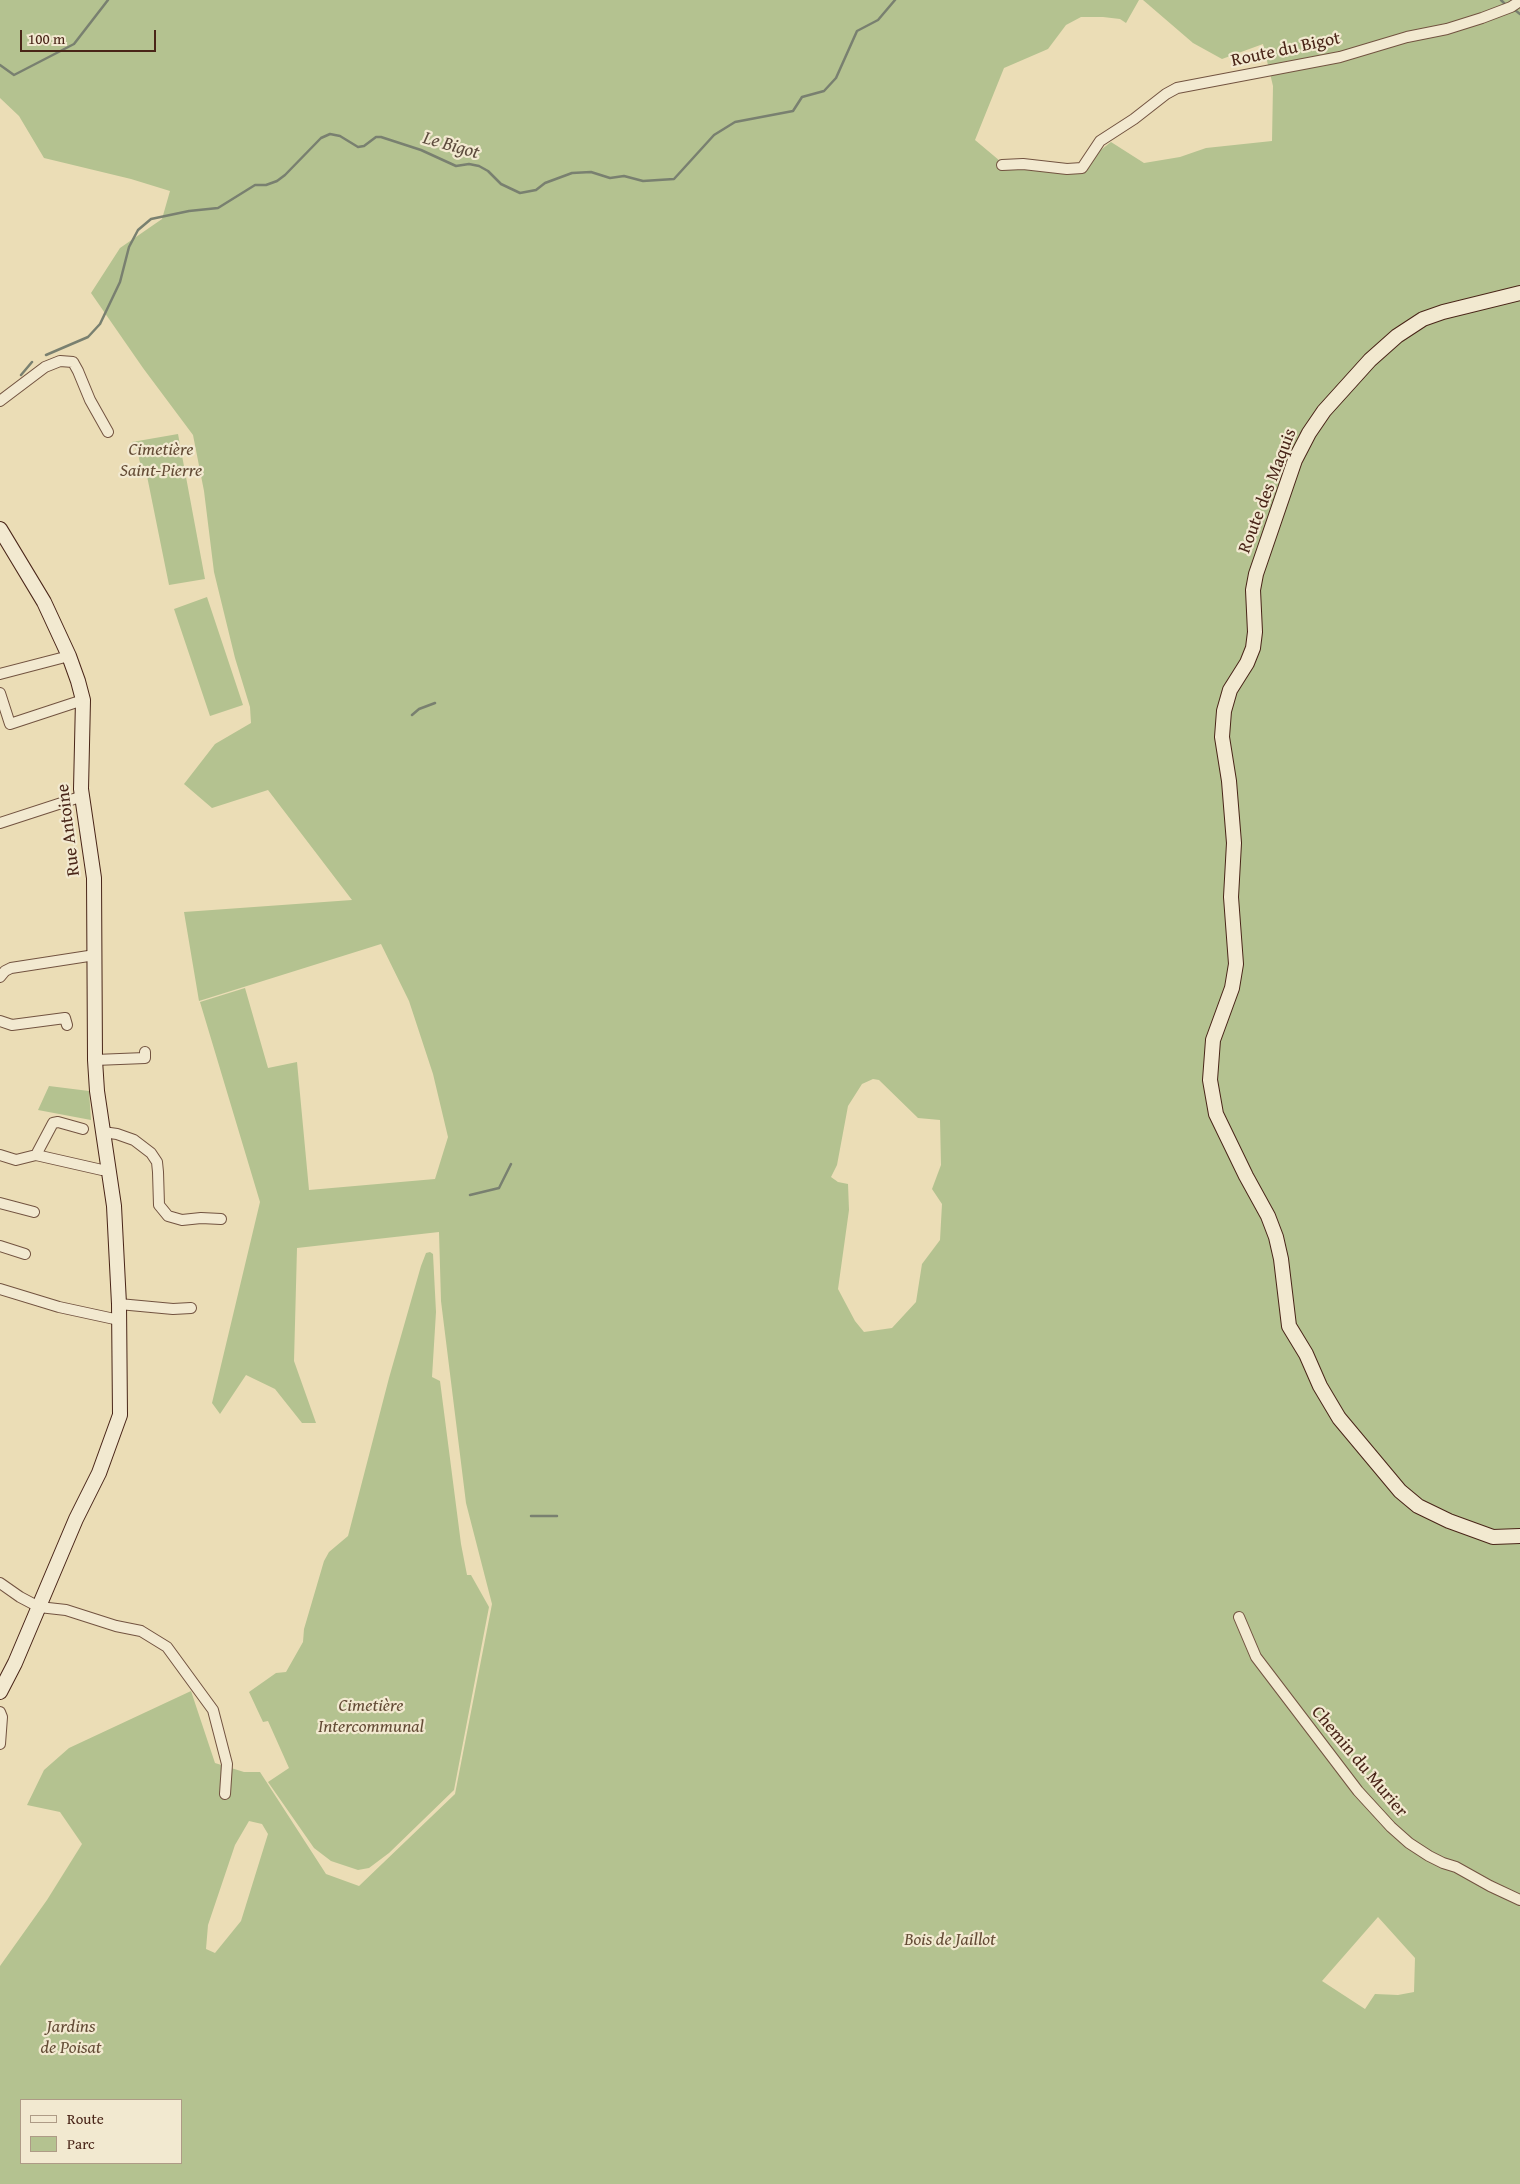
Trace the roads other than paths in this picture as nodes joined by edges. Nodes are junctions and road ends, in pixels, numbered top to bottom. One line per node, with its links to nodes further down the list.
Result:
1 (1520, 1): 2 (street, Route du Bigot)
2 (1002, 165)
3 (1520, 293): 33 (street, Route des Maquis)
4 (0, 401): 5 (street)
5 (108, 432)
6 (0, 530): 7 (street, Rue Antoine)
7 (69, 656): 8 (street); 10 (street, Rue Antoine)
8 (0, 674)
9 (0, 693): 10 (street)
10 (83, 700): 11 (street, Rue Antoine)
11 (83, 796): 12 (street); 13 (street, Rue Antoine)
12 (0, 823)
13 (95, 955): 14 (street); 18 (street, Rue Antoine)
14 (0, 977)
15 (1, 1025): 16 (street)
16 (67, 1025)
17 (145, 1052): 18 (street)
18 (95, 1060): 20 (street, Rue Antoine)
19 (83, 1129): 22 (street)
20 (103, 1132): 23 (street, Rue Antoine); 26 (street)
21 (0, 1155): 22 (street)
22 (36, 1155): 23 (street)
23 (108, 1169): 30 (street, Rue Antoine)
24 (0, 1204): 25 (street)
25 (34, 1212)
26 (221, 1220)
27 (0, 1246): 28 (street)
28 (25, 1254)
29 (0, 1290): 32 (street)
30 (119, 1304): 31 (street); 32 (street, Rue Antoine)
31 (191, 1308)
32 (119, 1320): 35 (street, Rue Antoine)
33 (1520, 1536)
34 (0, 1583): 35 (street)
35 (39, 1607): 37 (street, Rue Antoine); 40 (street)
36 (1239, 1617): 41 (street, Chemin du Murier)
37 (0, 1692)
38 (0, 1712): 39 (street)
39 (0, 1744)
40 (225, 1794)
41 (1520, 1900)

